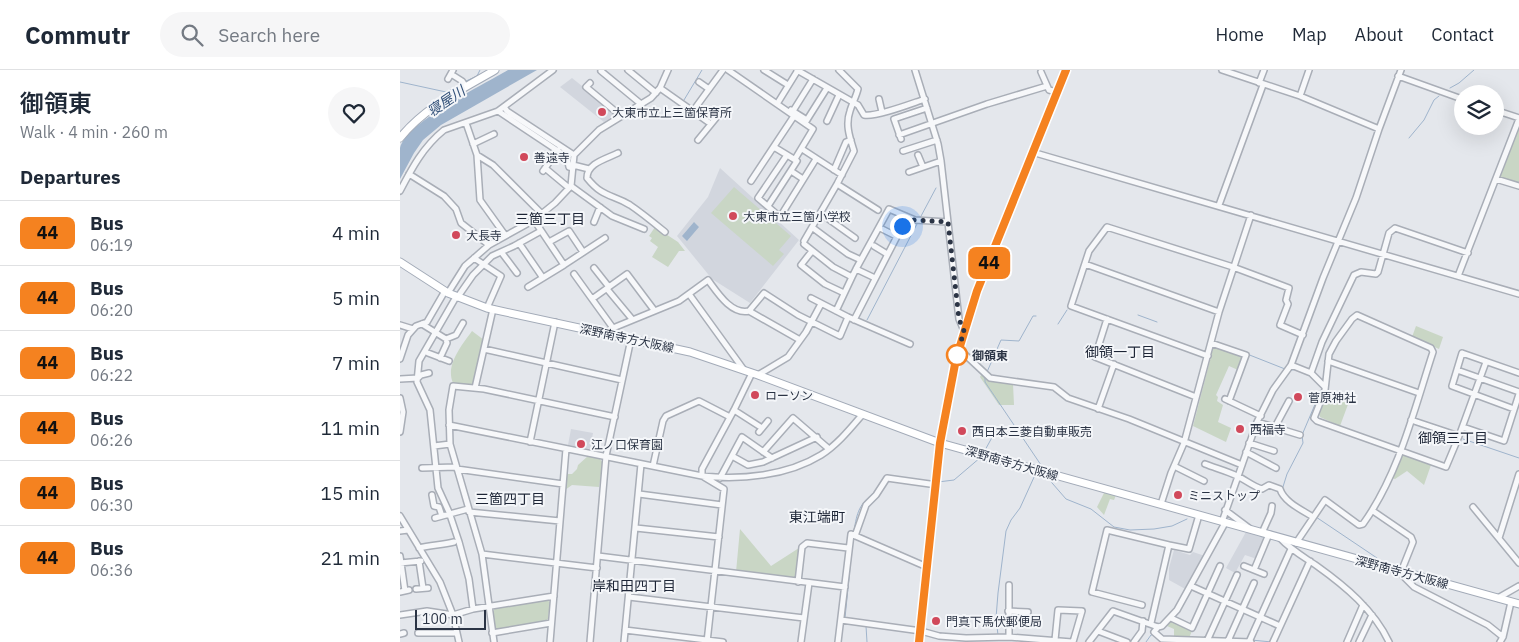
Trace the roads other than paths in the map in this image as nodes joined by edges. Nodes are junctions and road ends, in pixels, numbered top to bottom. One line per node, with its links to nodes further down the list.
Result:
1 (495, 70): 23 (main road)
2 (553, 70): 42 (street)
3 (628, 70): 32 (street)
4 (668, 70): 27 (street)
5 (723, 70): 30 (street)
6 (764, 70): 25 (street)
7 (798, 70): 20 (street); 25 (street)
8 (839, 70): 40 (street)
9 (916, 70): 38 (street)
10 (1066, 70): 31 (main road)
11 (1222, 70): 17 (street)
12 (1264, 70): 24 (street)
13 (1309, 70): 35 (street)
14 (732, 71): 39 (street)
15 (601, 72): 33 (street)
16 (1041, 72): 26 (street)
17 (1238, 73): 24 (street)
18 (1400, 73): 36 (street); 57 (street)
19 (451, 75): 23 (street)
20 (812, 79): 28 (street); 48 (street)
21 (590, 82): 49 (street)
22 (698, 82): 30 (street)
23 (464, 84): 59 (main road)
24 (1261, 84): 35 (street); 93 (street)
25 (788, 85): 39 (street)
26 (1047, 86): 31 (street); 56 (street)
27 (660, 88): 32 (street); 45 (street)
28 (827, 88): 34 (street); 53 (street)
29 (633, 89): 33 (street)
30 (709, 89): 45 (street)
31 (1057, 92): 68 (main road)
32 (656, 93): 41 (street)
33 (628, 94): 41 (street)
34 (839, 95): 40 (street); 52 (street)
35 (1300, 96): 57 (street)
36 (1454, 96)
37 (879, 99): 46 (street)
38 (925, 99): 43 (street); 46 (street)
39 (778, 103): 48 (street)
40 (854, 103): 46 (street); 61 (street)
41 (641, 104): 49 (street)
42 (504, 107): 44 (street); 72 (street)
43 (927, 108): 56 (street); 56 (street)
44 (498, 111): 54 (street); 66 (street)
45 (693, 111): 55 (street)
46 (882, 112)
47 (1504, 113): 51 (street)
48 (794, 114): 53 (street); 64 (street)
49 (621, 116): 72 (street)
50 (716, 118): 55 (street)
51 (1519, 119): 86 (street)
52 (827, 121)
53 (806, 122): 65 (street)
54 (466, 123): 63 (street); 83 (street)
55 (711, 124): 60 (street)
56 (932, 124): 62 (street)
57 (1379, 129): 112 (street)
58 (494, 134): 63 (street)
59 (400, 138)
60 (698, 140)
61 (851, 140): 80 (street); 84 (street)
62 (936, 140): 67 (street); 76 (street)
63 (473, 144): 70 (street)
64 (774, 148): 73 (street); 87 (street)
65 (802, 149): 74 (street); 75 (street)
66 (558, 150): 77 (street); 90 (street)
67 (903, 151)
68 (1032, 152): 93 (street); 163 (main road)
69 (618, 153): 79 (street)
70 (477, 154): 97 (street); 108 (street)
71 (918, 154): 78 (street)
72 (574, 155): 77 (street)
73 (787, 155): 74 (street); 92 (street)
74 (795, 159): 81 (street)
75 (816, 159): 80 (street); 85 (street)
76 (941, 161): 78 (street); 102 (street)
77 (573, 166): 79 (street); 90 (street)
78 (923, 167): 82 (street)
79 (589, 169): 107 (street)
80 (834, 170): 84 (street)
81 (791, 171): 85 (street); 92 (street)
82 (909, 172)
83 (409, 174): 91 (street); 115 (street)
84 (842, 175): 88 (street)
85 (803, 179): 92 (street)
86 (1496, 179): 89 (street); 120 (street)
87 (751, 180)
88 (838, 184): 95 (street); 96 (street)
89 (1519, 186)
90 (570, 187): 94 (street); 97 (street)
91 (400, 192)
92 (768, 206)
93 (1219, 206): 98 (street)
94 (600, 207): 101 (street); 104 (street)
95 (878, 210)
96 (820, 213): 103 (street); 110 (street)
97 (542, 214): 100 (street)
98 (1251, 215): 112 (street); 130 (street)
99 (907, 217): 102 (street); 109 (street); 124 (street)
100 (534, 220): 106 (street); 108 (street)
101 (594, 222)
102 (948, 222): 163 (street)
103 (813, 228): 117 (street); 124 (street)
104 (644, 229)
105 (882, 229): 109 (street)
106 (541, 231): 113 (street); 114 (street)
107 (665, 232)
108 (505, 235): 115 (street)
109 (896, 236): 121 (street)
110 (851, 237)
111 (605, 238): 119 (street)
112 (1338, 241): 122 (street); 166 (street)
113 (549, 242): 119 (street); 128 (street)
114 (520, 243): 118 (street); 136 (street)
115 (489, 245): 123 (street)
116 (874, 246): 121 (street)
117 (812, 251): 135 (street); 141 (street)
118 (502, 252): 127 (street); 132 (street)
119 (584, 252): 128 (street)
120 (1468, 252): 122 (street); 134 (street)
121 (888, 254): 137 (street)
122 (1384, 254): 134 (street); 187 (street)
123 (474, 258): 127 (street); 140 (street)
124 (861, 260): 131 (street)
125 (400, 262): 140 (main road, 深野南寺方大阪線)
126 (1085, 264): 130 (street); 152 (street); 154 (street)
127 (483, 265): 144 (street); 148 (street)
128 (564, 265): 136 (street)
129 (594, 268): 139 (street)
130 (1233, 268): 152 (street); 166 (street)
131 (856, 269): 135 (street); 137 (street)
132 (517, 273)
133 (574, 274): 146 (street)
134 (1458, 276): 143 (street)
135 (852, 277): 141 (street)
136 (543, 278): 138 (street)
137 (875, 278): 153 (street)
138 (528, 287)
139 (608, 288): 146 (street); 149 (street); 155 (street)
140 (447, 292): 144 (main road, 深野南寺方大阪線); 159 (street)
141 (844, 293): 151 (street)
142 (689, 294): 149 (street); 150 (street); 184 (street)
143 (1519, 294)
144 (457, 297): 148 (main road, 深野南寺方大阪線); 164 (street)
145 (811, 298): 147 (street)
146 (592, 299): 161 (street)
147 (821, 304): 151 (street); 156 (street)
148 (490, 308): 157 (main road, 深野南寺方大阪線); 172 (street)
149 (654, 310): 155 (street)
150 (749, 311): 156 (street); 169 (street)
151 (836, 311): 153 (street)
152 (1219, 312): 170 (street)
153 (851, 318): 156 (street); 171 (street)
154 (1107, 319): 175 (street); 182 (street)
155 (632, 320): 161 (street)
156 (810, 321): 169 (street)
157 (555, 322): 165 (main road, 深野南寺方大阪線); 181 (street)
158 (463, 323): 167 (street)
159 (422, 324): 162 (street); 164 (street)
160 (400, 326): 162 (street)
161 (613, 328): 165 (street)
162 (413, 329): 177 (street)
163 (964, 331): 173 (main road)
164 (435, 332): 167 (street); 190 (street)
165 (604, 333): 168 (main road, 深野南寺方大阪線)
166 (1303, 335): 183 (street)
167 (446, 339): 176 (street)
168 (631, 339): 184 (main road, 深野南寺方大阪線); 193 (street)
169 (800, 340): 189 (street)
170 (1211, 343): 175 (street); 207 (street)
171 (910, 344)
172 (484, 349): 181 (street); 195 (street)
173 (959, 349): 203 (street); 222 (main road)
174 (428, 353): 176 (street)
175 (1208, 356): 199 (street)
176 (440, 358): 179 (street)
177 (400, 359)
178 (1328, 360): 194 (street); 196 (street); 196 (street)
179 (449, 361)
180 (1486, 362): 185 (street); 188 (street); 192 (street)
181 (547, 364): 193 (street); 201 (street)
182 (1114, 364): 199 (street); 203 (street)
183 (1288, 369): 187 (street); 207 (street)
184 (744, 370): 189 (main road, 深野南寺方大阪線)
185 (1457, 370): 192 (street); 198 (street)
186 (429, 373): 190 (street)
187 (1311, 373): 194 (street)
188 (1519, 373)
189 (755, 374): 205 (street); 206 (main road, 深野南寺方大阪線)
190 (418, 378): 191 (street); 225 (street)
191 (400, 379)
192 (1480, 379): 197 (street); 198 (street)
193 (622, 380): 208 (street)
194 (1325, 387): 228 (street)
195 (475, 388): 201 (street); 213 (street)
196 (1419, 393): 211 (street)
197 (1519, 393): 204 (street)
198 (1474, 394): 204 (street); 215 (street)
199 (1196, 397): 221 (street)
200 (400, 398): 216 (street)
201 (539, 401): 208 (street); 220 (street)
202 (1289, 401): 214 (street)
203 (1098, 409): 221 (street)
204 (1514, 409): 215 (street)
205 (734, 410): 209 (street); 210 (street)
206 (862, 415): 222 (main road, 深野南寺方大阪線); 227 (street)
207 (1261, 416): 212 (street)
208 (615, 417): 232 (street)
209 (730, 417): 238 (street); 245 (street)
210 (768, 420)
211 (1411, 420): 218 (street); 228 (street)
212 (1257, 422): 214 (street); 223 (street)
213 (449, 425): 220 (street); 224 (street)
214 (1274, 427): 217 (street)
215 (1463, 427): 218 (street)
216 (400, 432)
217 (1300, 435)
218 (1459, 436): 228 (street)
219 (817, 437): 227 (street); 230 (street); 234 (street)
220 (530, 442): 226 (street)
221 (1184, 442): 237 (street); 239 (street)
222 (940, 443): 250 (main road); 253 (main road, 深野南寺方大阪線)
223 (1250, 443): 229 (street); 231 (street)
224 (450, 444): 225 (street); 242 (street)
225 (434, 446): 240 (street)
226 (566, 448): 232 (street); 249 (street)
227 (830, 449): 247 (street)
228 (1400, 450): 259 (street)
229 (1274, 451)
230 (763, 452): 233 (street); 234 (street)
231 (1246, 452): 237 (street); 243 (street)
232 (606, 456): 235 (street); 285 (street)
233 (732, 456): 234 (street); 247 (street)
234 (772, 458)
235 (641, 464): 238 (street); 251 (street)
236 (1205, 464): 246 (street)
237 (1242, 465): 246 (street)
238 (653, 466): 245 (street)
239 (1174, 466): 248 (street); 253 (street)
240 (435, 467): 241 (street); 242 (street); 260 (street)
241 (422, 468)
242 (457, 468): 249 (street); 258 (street)
243 (1276, 468)
244 (1519, 474): 276 (street)
245 (702, 476): 247 (street); 254 (street)
246 (1238, 476): 257 (street); 264 (street)
247 (720, 478)
248 (1204, 481)
249 (563, 484): 266 (street)
250 (937, 484): 273 (street); 295 (main road)
251 (639, 494): 254 (street); 268 (street)
252 (432, 495): 263 (street)
253 (1161, 504): 261 (main road, 深野南寺方大阪線)
254 (722, 505): 274 (street)
255 (1272, 506): 272 (street)
256 (1473, 507): 276 (street)
257 (1225, 510): 267 (street); 270 (street)
258 (469, 511): 260 (street); 266 (street); 283 (street)
259 (1372, 511): 264 (street); 298 (street)
260 (450, 514): 263 (street); 322 (street)
261 (1198, 515): 267 (main road, 深野南寺方大阪線); 279 (street)
262 (400, 516): 269 (street)
263 (442, 516): 265 (street)
264 (1313, 517): 278 (street)
265 (435, 518)
266 (560, 521): 290 (street)
267 (1223, 522): 270 (main road, 深野南寺方大阪線); 306 (street)
268 (636, 528): 274 (street); 288 (street)
269 (408, 530): 271 (street); 280 (street)
270 (1252, 530): 272 (main road, 深野南寺方大阪線)
271 (400, 531)
272 (1266, 534): 275 (main road, 深野南寺方大阪線); 297 (street)
273 (855, 536): 281 (street); 295 (street)
274 (719, 537): 299 (street)
275 (1280, 538): 278 (main road, 深野南寺方大阪線); 282 (street)
276 (1499, 538): 292 (street)
277 (454, 542): 280 (street)
278 (1296, 543): 298 (main road, 深野南寺方大阪線)
279 (1169, 545): 318 (street); 335 (street)
280 (419, 548): 286 (street)
281 (848, 548): 302 (street); 308 (street)
282 (1291, 549): 289 (street); 329 (street)
283 (482, 554): 290 (street); 320 (street)
284 (400, 556): 291 (street)
285 (598, 556): 288 (street); 296 (street)
286 (426, 560): 287 (street); 327 (street)
287 (419, 561): 291 (street); 309 (street)
288 (633, 561): 299 (street); 313 (street)
289 (1310, 561): 319 (street); 337 (street)
290 (556, 562): 296 (street); 312 (street)
291 (401, 563): 310 (street)
292 (1519, 563)
293 (1220, 566): 311 (street)
294 (1244, 566): 297 (street)
295 (927, 567): 339 (main road)
296 (597, 568): 356 (street)
297 (1254, 570): 300 (street)
298 (1400, 571): 314 (main road, 深野南寺方大阪線); 348 (street)
299 (715, 572): 302 (street); 321 (street)
300 (1264, 574)
301 (1237, 575): 315 (street)
302 (798, 582): 303 (street)
303 (809, 583): 308 (street); 330 (street)
304 (1254, 583): 323 (street)
305 (1009, 584): 324 (street)
306 (1191, 586): 311 (street); 331 (street)
307 (1519, 586): 314 (street)
308 (845, 587): 332 (street)
309 (416, 589)
310 (405, 591)
311 (1207, 594): 315 (street); 331 (street)
312 (554, 596): 320 (street); 334 (street)
313 (629, 597): 321 (street); 338 (street)
314 (1498, 598): 316 (main road, 深野南寺方大阪線)
315 (1225, 601): 323 (street); 351 (street)
316 (1511, 602): 317 (main road, 深野南寺方大阪線); 348 (street)
317 (1519, 604)
318 (1142, 605)
319 (1363, 605): 328 (street); 368 (street)
320 (489, 606): 322 (street); 343 (street)
321 (711, 606): 330 (street); 349 (street)
322 (473, 609): 327 (street)
323 (1242, 609): 329 (street); 352 (street)
324 (1008, 611): 325 (street); 344 (street)
325 (1028, 612)
326 (400, 615): 327 (street)
327 (453, 615): 342 (street)
328 (1372, 615): 369 (street); 370 (street)
329 (1260, 617): 337 (street); 366 (street)
330 (804, 618): 359 (street)
331 (1171, 618): 336 (street)
332 (841, 620): 339 (street); 360 (street)
333 (1143, 621): 335 (street); 340 (street); 365 (street)
334 (551, 623): 343 (street); 355 (street)
335 (1151, 624): 336 (street)
336 (1158, 626): 351 (street)
337 (1280, 626): 367 (street)
338 (625, 630): 349 (street); 357 (street)
339 (921, 631): 345 (street); 361 (main road)
340 (1098, 631): 363 (street); 364 (street)
341 (418, 633): 342 (street)
342 (457, 633): 353 (street)
343 (492, 633): 354 (street)
344 (1010, 637): 346 (street); 347 (street)
345 (938, 639): 346 (street)
346 (998, 640)
347 (1056, 640): 350 (street); 362 (street)
348 (1501, 640)
349 (708, 641): 358 (street)
350 (1063, 641): 362 (street)
351 (1207, 641): 352 (street)
352 (1228, 641): 366 (street)
353 (459, 642)
354 (494, 642)
355 (550, 642)
356 (590, 642)
357 (624, 642)
358 (723, 642)
359 (801, 642)
360 (838, 642)
361 (919, 642)
362 (1073, 642)
363 (1089, 642)
364 (1127, 642)
365 (1134, 642)
366 (1250, 642)
367 (1273, 642)
368 (1347, 642)
369 (1359, 642)
370 (1389, 642)

